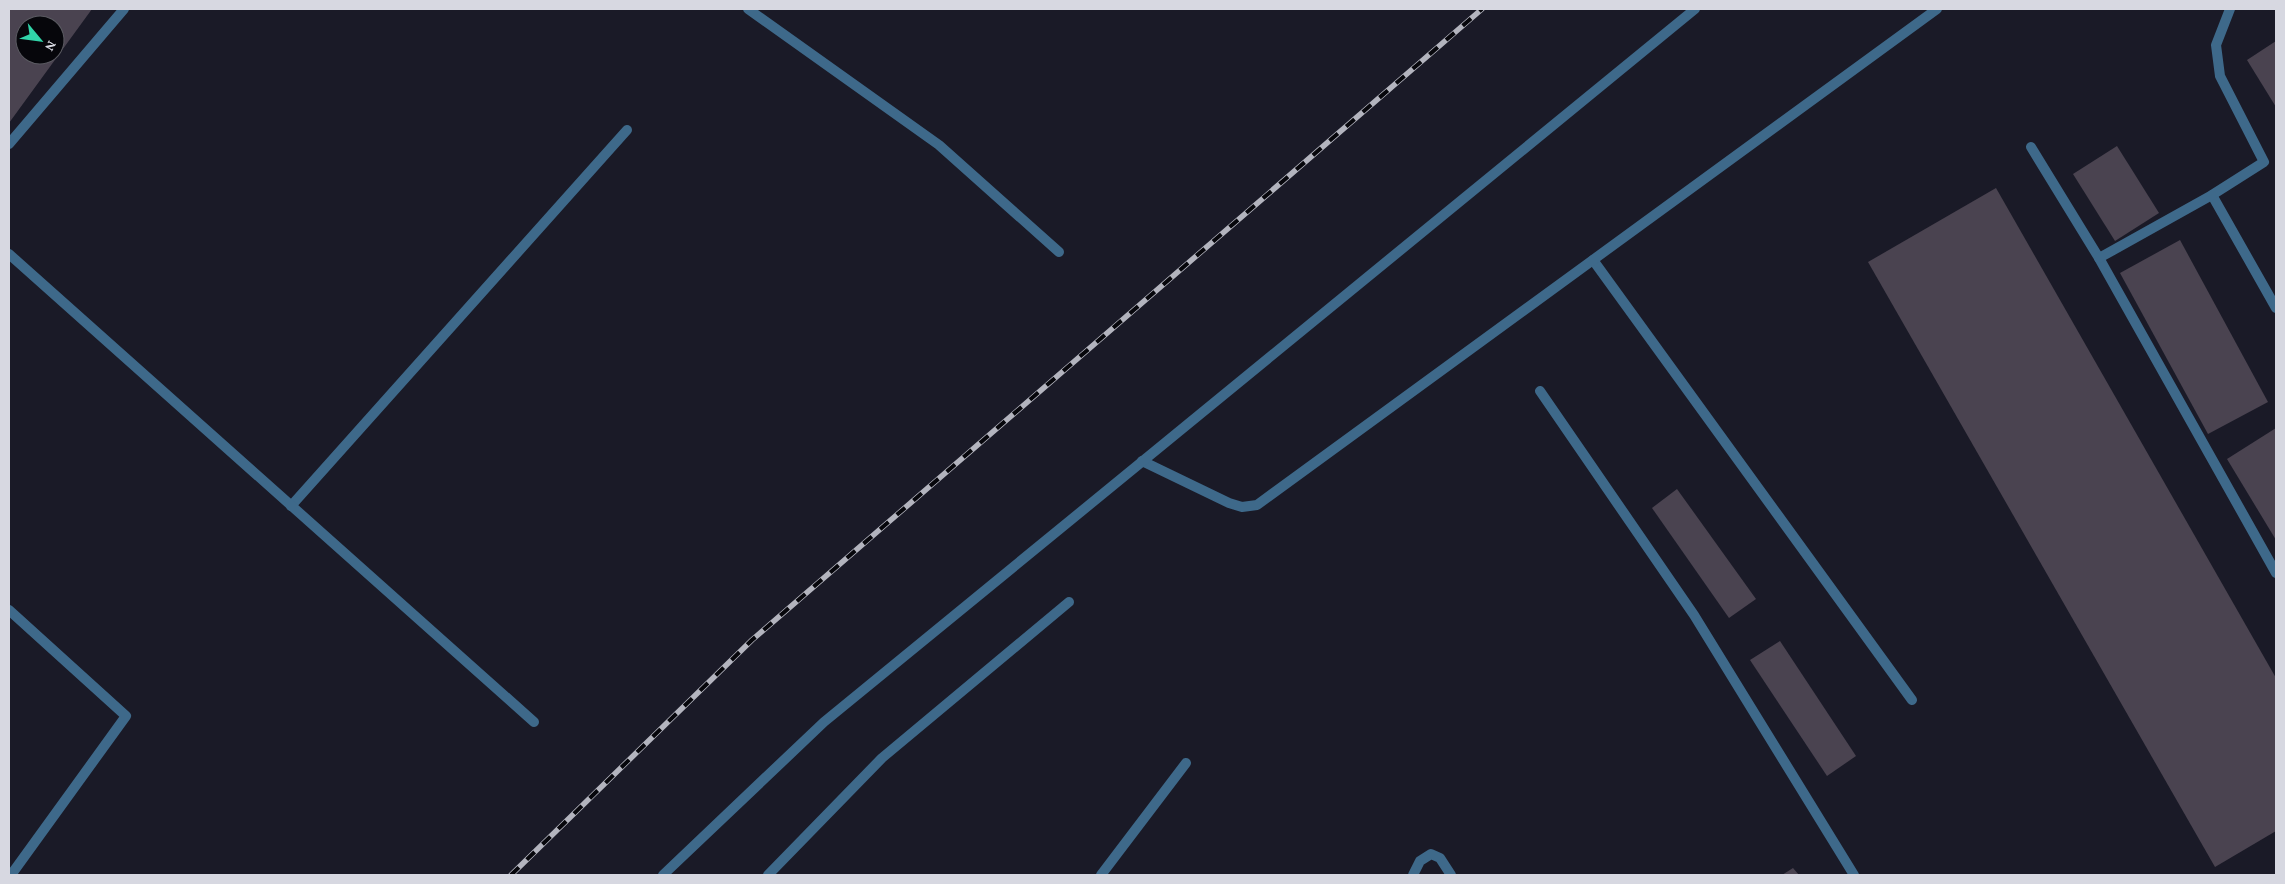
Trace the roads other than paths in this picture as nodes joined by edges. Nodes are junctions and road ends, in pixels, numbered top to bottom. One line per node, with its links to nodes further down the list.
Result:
1 (124, 9): 7 (street)
2 (748, 9): 10 (street)
3 (1695, 9): 16 (street)
4 (1937, 9): 13 (street)
5 (2230, 9): 9 (street)
6 (627, 130): 17 (street)
7 (9, 144)
8 (2031, 147): 12 (street)
9 (2212, 195): 12 (street); 14 (street)
10 (1059, 252)
11 (9, 254): 17 (street)
12 (2099, 258): 18 (street)
13 (1593, 260): 16 (street); 21 (street)
14 (2276, 308)
15 (1540, 391): 30 (street)
16 (1142, 461): 25 (street)
17 (291, 506): 22 (street)
18 (2276, 573)
19 (1069, 602): 26 (street)
20 (9, 610): 24 (street)
21 (1912, 700)
22 (534, 722)
23 (1186, 763): 27 (street)
24 (11, 875)
25 (663, 875)
26 (768, 875)
27 (1101, 875)
28 (1413, 875): 29 (street)
29 (1451, 875)
30 (1854, 875)

